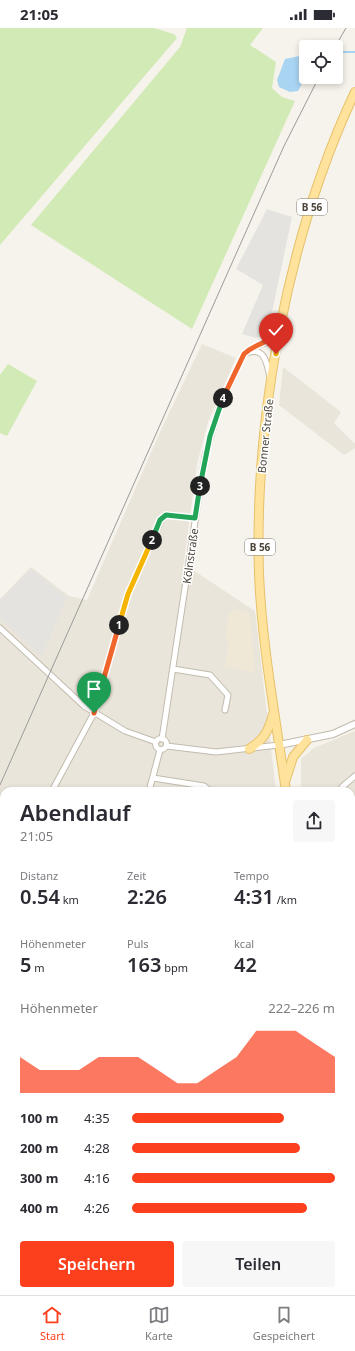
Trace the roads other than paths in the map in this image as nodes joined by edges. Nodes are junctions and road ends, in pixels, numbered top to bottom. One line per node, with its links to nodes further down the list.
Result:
1 (355, 92): 2 (main road, Bonner Straße / B 56)
2 (281, 326): 3 (street); 4 (main road, Bonner Straße / B 56)
3 (244, 354): 4 (street); 5 (street, Kölnstraße)
4 (271, 384): 9 (main road, Bonner Straße / B 56)
5 (195, 518): 7 (street, Kölnstraße); 10 (street)
6 (0, 628): 10 (street)
7 (173, 669): 8 (street); 12 (street, Kölnstraße)
8 (226, 710)
9 (274, 711): 15 (main road, Bonner Straße / B 56); 17 (main road)
10 (94, 713): 14 (street); 22 (street)
11 (355, 724): 13 (street)
12 (162, 739): 14 (street); 16 (street)
13 (308, 740): 15 (street); 21 (main road)
14 (156, 742): 18 (street)
15 (279, 745): 17 (street); 21 (main road, Bonner Straße / B 56)
16 (167, 746): 17 (street); 18 (street)
17 (249, 749)
18 (160, 750): 20 (street)
19 (355, 776): 26 (street)
20 (153, 778): 23 (street); 24 (street)
21 (285, 781): 25 (main road, Bonner Straße / B 56)
22 (54, 787)
23 (150, 787)
24 (205, 787)
25 (286, 787)
26 (343, 787)

